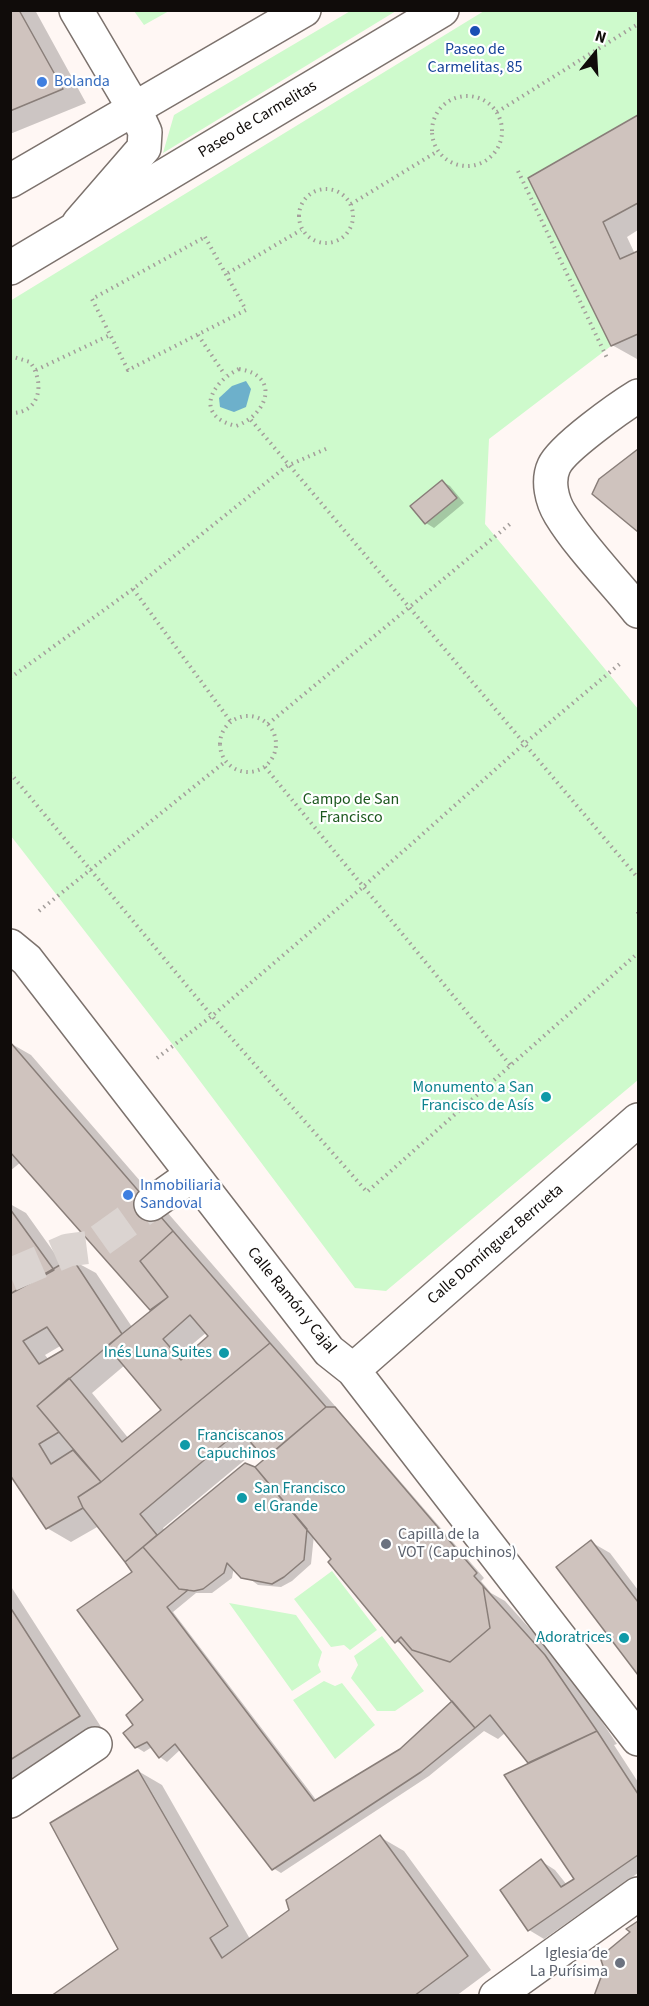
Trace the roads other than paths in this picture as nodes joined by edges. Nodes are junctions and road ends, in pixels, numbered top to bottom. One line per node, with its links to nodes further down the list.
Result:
1 (76, 10): 4 (main road)
2 (304, 10): 4 (main road)
3 (442, 10): 6 (main road, Paseo de Carmelitas)
4 (135, 110): 5 (main road); 6 (main road)
5 (10, 181)
6 (74, 229): 7 (main road, Paseo de Carmelitas)
7 (10, 268)
8 (639, 396): 9 (main road)
9 (639, 611)
10 (10, 946): 12 (main road, Calle Ramón y Cajal)
11 (639, 1120): 14 (main road, Calle Domínguez Berrueta)
12 (192, 1175): 13 (main road); 14 (main road, Calle Ramón y Cajal)
13 (151, 1204)
14 (353, 1370): 15 (main road, Calle Ramón y Cajal)
15 (639, 1739)
16 (94, 1744): 17 (main road)
17 (10, 1801)
18 (639, 1894): 19 (main road)
19 (496, 1995)

